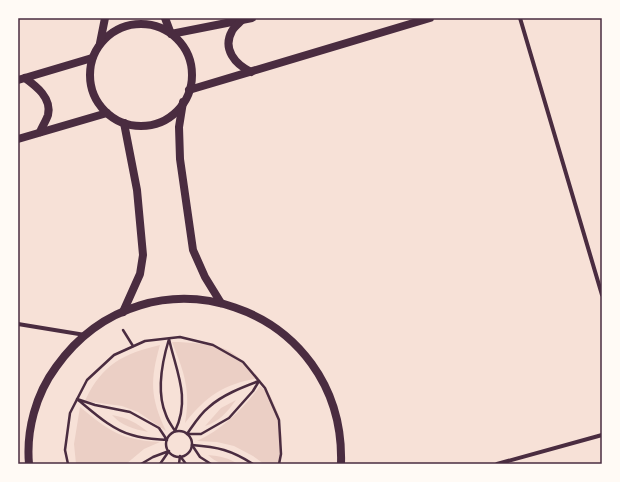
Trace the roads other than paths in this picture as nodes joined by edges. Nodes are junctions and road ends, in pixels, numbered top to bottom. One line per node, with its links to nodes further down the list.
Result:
1 (105, 18): 8 (main road)
2 (165, 18): 7 (main road)
3 (252, 18): 6 (main road)
4 (430, 18): 10 (main road)
5 (520, 18): 18 (street)
6 (242, 21): 7 (main road); 10 (main road)
7 (171, 34): 8 (main road); 12 (main road)
8 (100, 43): 9 (main road)
9 (92, 58): 11 (main road); 14 (main road)
10 (251, 72): 12 (main road)
11 (21, 79): 16 (main road)
12 (190, 90): 13 (main road)
13 (183, 102): 15 (main road); 19 (main road)
14 (107, 113): 15 (main road); 16 (main road)
15 (124, 123): 20 (main road)
16 (40, 132): 17 (main road)
17 (18, 139)
18 (602, 295)
19 (221, 303): 20 (main road); 25 (main road)
20 (123, 312): 22 (main road)
21 (18, 324): 22 (street)
22 (85, 335): 24 (main road)
23 (602, 435): 26 (street)
24 (29, 464)
25 (341, 464)
26 (497, 464)

